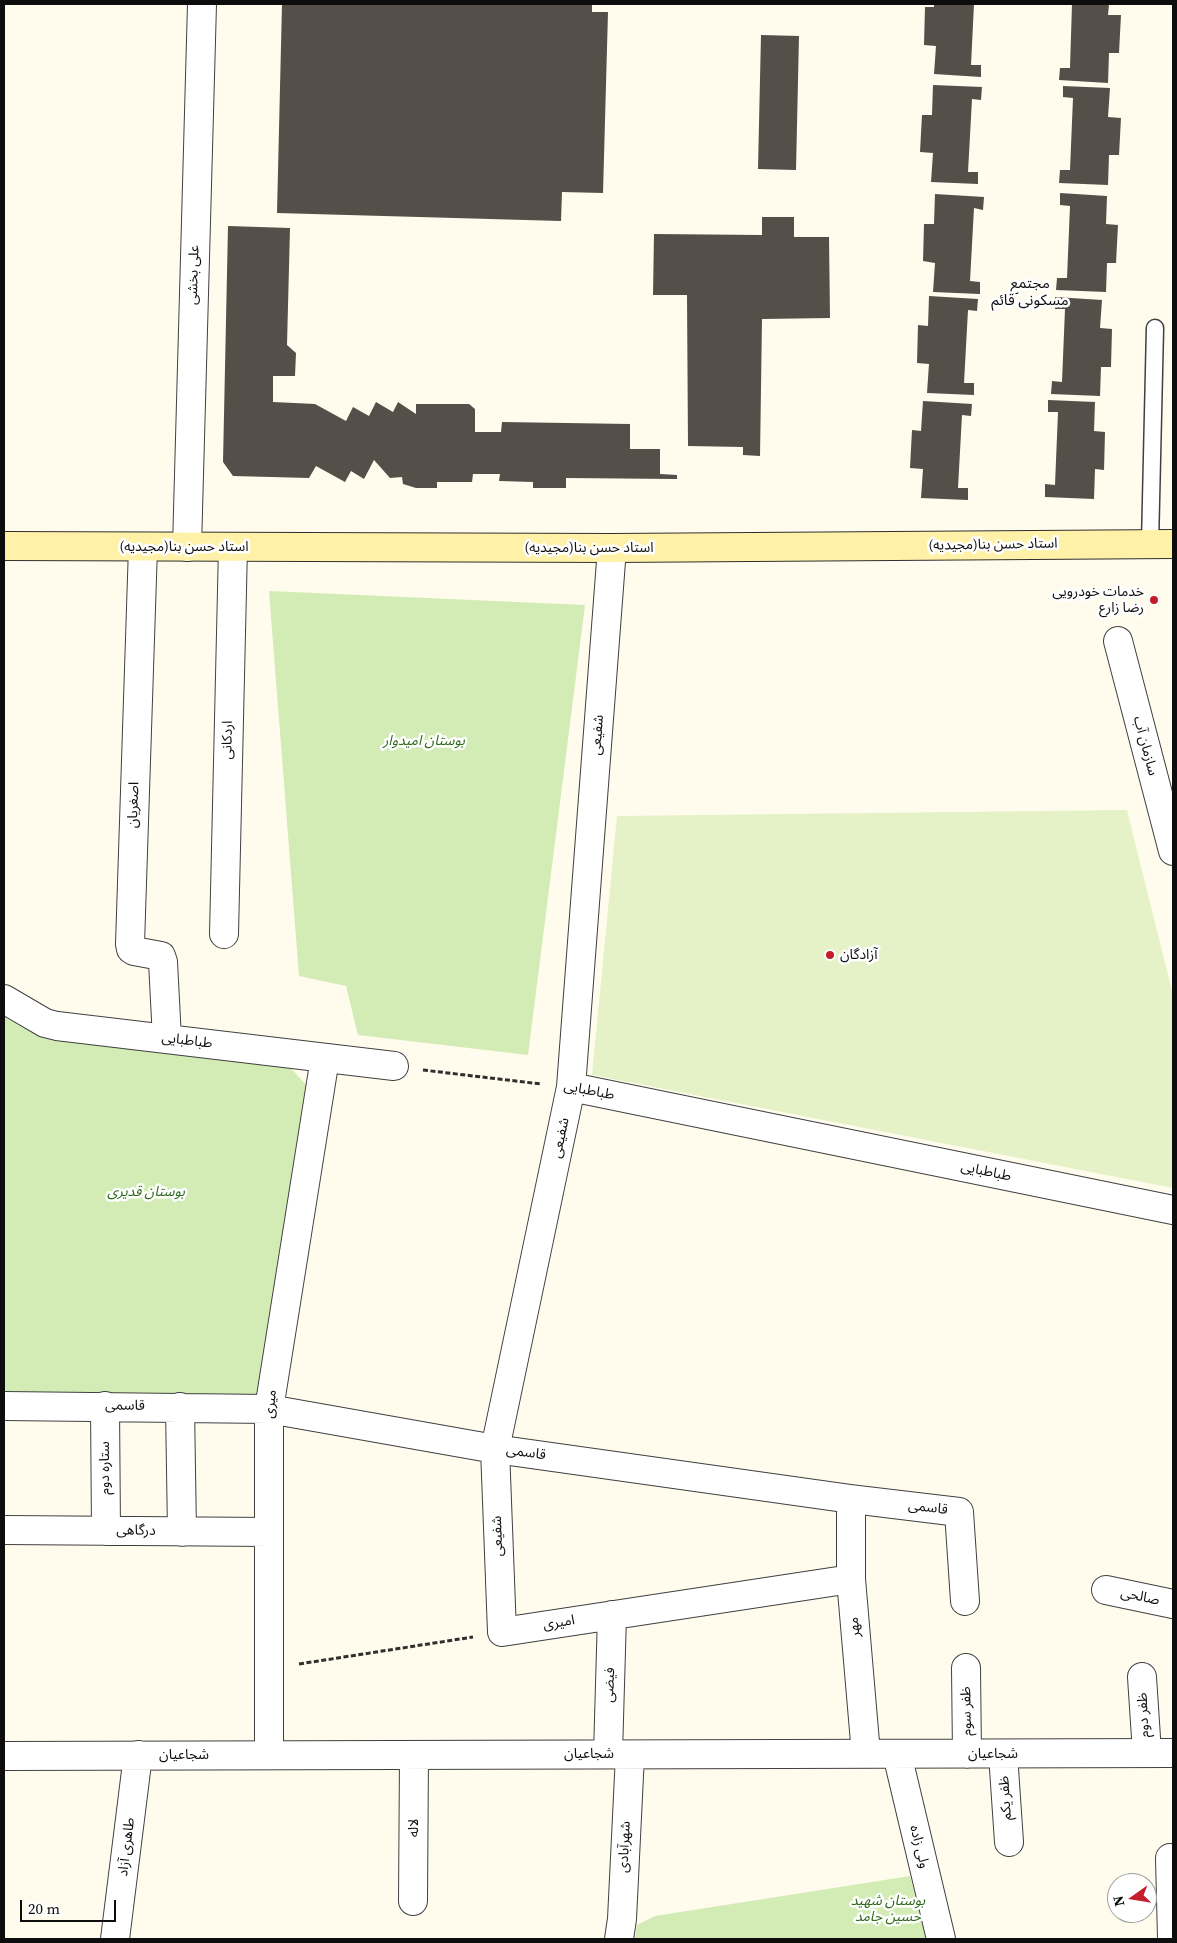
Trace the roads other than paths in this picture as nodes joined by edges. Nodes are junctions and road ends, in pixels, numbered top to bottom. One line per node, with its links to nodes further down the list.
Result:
1 (202, 4): 6 (street, علی بخشی)
2 (1155, 328): 3 (lane)
3 (1162, 544): 8 (main road, استاد حسن بنا(مجیدیه))
4 (4, 546): 5 (main road, استاد حسن بنا(مجیدیه))
5 (143, 547): 6 (main road, استاد حسن بنا(مجیدیه)); 13 (street, اصغریان)
6 (187, 547): 7 (main road, استاد حسن بنا(مجیدیه))
7 (233, 547): 8 (main road, استاد حسن بنا(مجیدیه)); 11 (street, اردکانی)
8 (612, 548): 16 (street, شفیعی)
9 (1118, 641): 10 (street, سازمان آب)
10 (1173, 851)
11 (224, 934)
12 (4, 999): 13 (street, طباطبایی)
13 (167, 1039): 14 (street, طباطبایی)
14 (325, 1058): 15 (street, طباطبایی); 21 (street, میری)
15 (394, 1066)
16 (571, 1087): 17 (street, طباطبایی); 22 (street, شفیعی)
17 (1173, 1210)
18 (4, 1406): 19 (street, قاسمی)
19 (105, 1406): 20 (street, قاسمی); 25 (street, ستاره دوم)
20 (180, 1407): 21 (street, قاسمی); 26 (street)
21 (269, 1409): 22 (street, قاسمی); 27 (street, میری)
22 (495, 1449): 23 (street, قاسمی); 33 (street, شفیعی)
23 (851, 1499): 28 (street, مهر); 30 (street, قاسمی)
24 (4, 1530): 25 (street, درگاهی)
25 (106, 1531): 26 (street, درگاهی)
26 (182, 1532): 27 (street, درگاهی)
27 (269, 1532): 43 (street, میری)
28 (850, 1578): 32 (street, امیری); 37 (street, مهر)
29 (1106, 1590): 31 (street, صالحی)
30 (965, 1601)
31 (1173, 1604)
32 (612, 1615): 33 (street, امیری); 45 (street, فیضی)
33 (502, 1632)
34 (966, 1668): 39 (street, ظفر سوم)
35 (1142, 1677): 41 (street, ظفر دوم)
36 (1173, 1753): 41 (street, شجاعیان)
37 (866, 1754): 38 (street, شجاعیان); 45 (street, شجاعیان)
38 (896, 1754): 39 (street, شجاعیان); 53 (street, ولی زاده)
39 (967, 1754): 40 (street, شجاعیان)
40 (1003, 1754): 41 (street, شجاعیان); 47 (street, ظفر یکم)
41 (1147, 1754)
42 (138, 1755): 43 (street, شجاعیان); 46 (street, شجاعیان); 51 (street, طاهری آزاد)
43 (269, 1755): 44 (street, شجاعیان)
44 (414, 1755): 45 (street, شجاعیان); 49 (street, لاله)
45 (619, 1755): 52 (street, شهرآبادی)
46 (4, 1756)
47 (1009, 1842)
48 (1170, 1858): 50 (street)
49 (414, 1901)
50 (1173, 1934)
51 (115, 1939)
52 (619, 1939)
53 (941, 1939)

